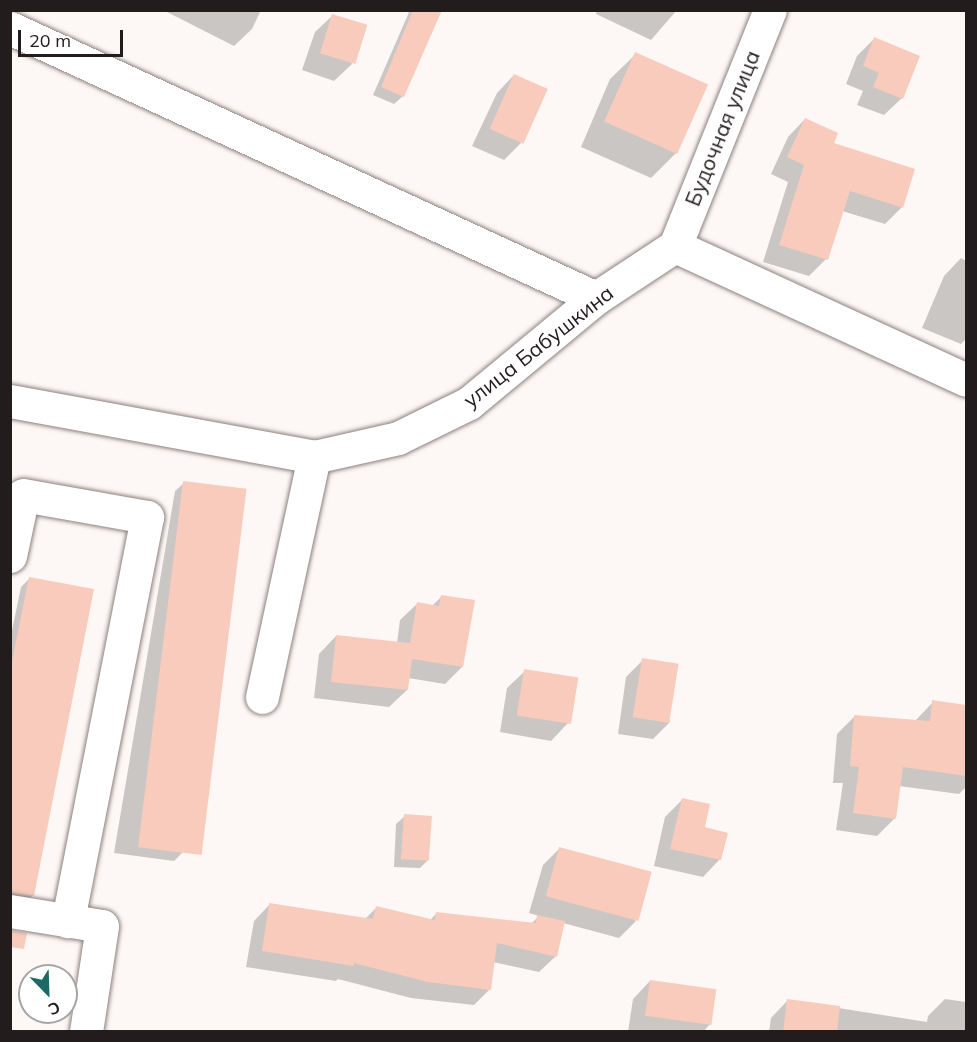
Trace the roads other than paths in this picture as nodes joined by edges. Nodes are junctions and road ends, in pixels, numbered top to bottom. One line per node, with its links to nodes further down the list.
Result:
1 (770, 10): 3 (street, Будочная улица)
2 (10, 28): 4 (street)
3 (675, 246): 4 (street, улица Бабушкина); 5 (street)
4 (596, 298): 7 (street, улица Бабушкина)
5 (966, 380)
6 (10, 401): 7 (street, улица Бабушкина)
7 (314, 457): 9 (street)
8 (10, 556): 11 (street)
9 (262, 697)
10 (10, 911): 11 (street)
11 (68, 921): 12 (street)
12 (87, 1032)

